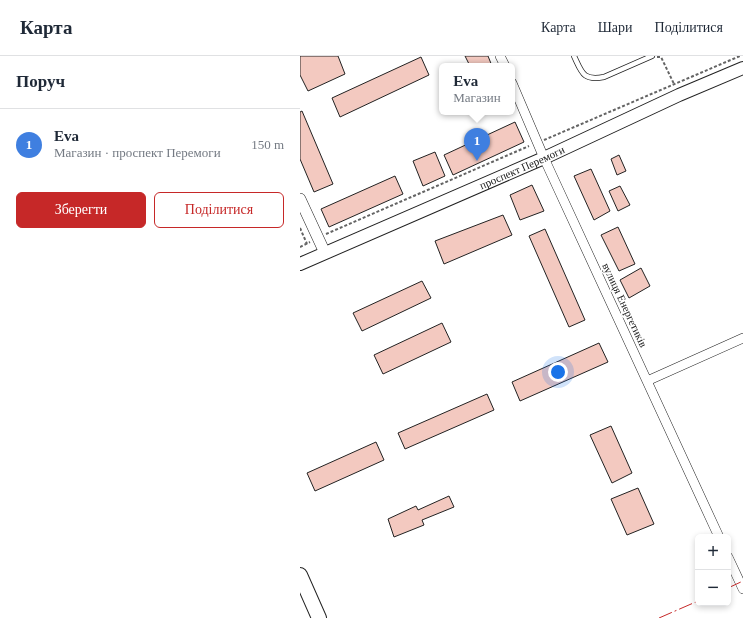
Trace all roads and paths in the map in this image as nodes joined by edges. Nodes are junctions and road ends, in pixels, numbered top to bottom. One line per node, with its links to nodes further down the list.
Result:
1 (574, 56): 3 (lane)
2 (740, 56): 5 (path)
3 (652, 57): 5 (path)
4 (743, 68): 8 (main road, проспект Перемоги)
5 (674, 84): 7 (path)
6 (515, 90): 7 (street, вулиця Енергетиків)
7 (538, 142): 8 (street, вулиця Енергетиків); 11 (path)
8 (544, 158): 14 (main road, проспект Перемоги); 17 (street, вулиця Енергетиків)
9 (300, 198): 11 (street)
10 (300, 228): 12 (path)
11 (318, 238): 12 (path); 14 (street)
12 (307, 244): 13 (path)
13 (300, 247)
14 (325, 253): 15 (main road, проспект Перемоги)
15 (300, 264)
16 (743, 338): 17 (street)
17 (647, 380): 18 (street, вулиця Енергетиків)
18 (718, 534)
19 (731, 563): 21 (street)
20 (300, 575): 22 (main road)
21 (743, 589)
22 (319, 618)

